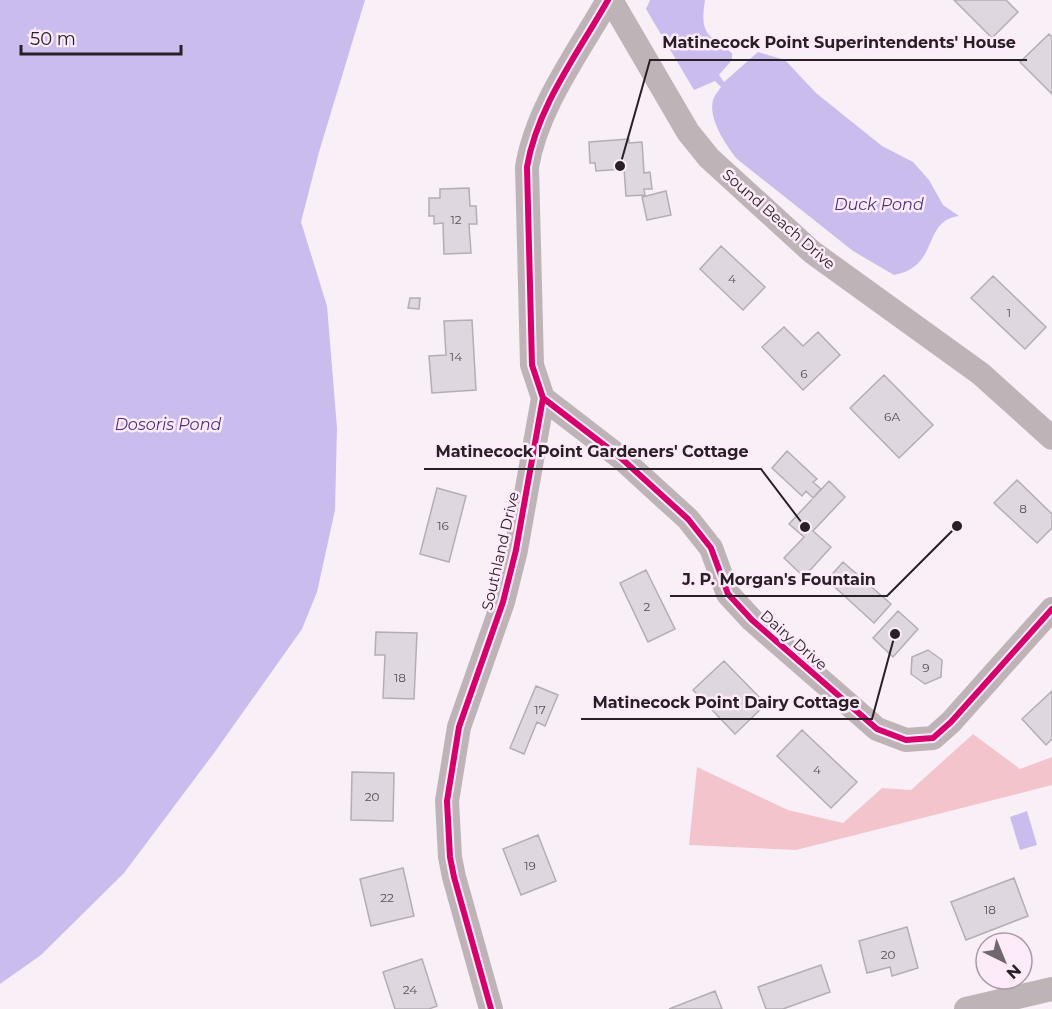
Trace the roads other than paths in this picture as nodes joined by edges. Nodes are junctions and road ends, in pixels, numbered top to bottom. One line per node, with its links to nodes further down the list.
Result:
1 (609, 0): 2 (street, Southland Drive); 3 (street, Sound Beach Drive)
2 (543, 398): 4 (street, Dairy Drive); 6 (street, Southland Drive)
3 (1052, 438)
4 (1052, 609)
5 (1052, 989): 7 (street)
6 (492, 1009)
7 (966, 1009)

